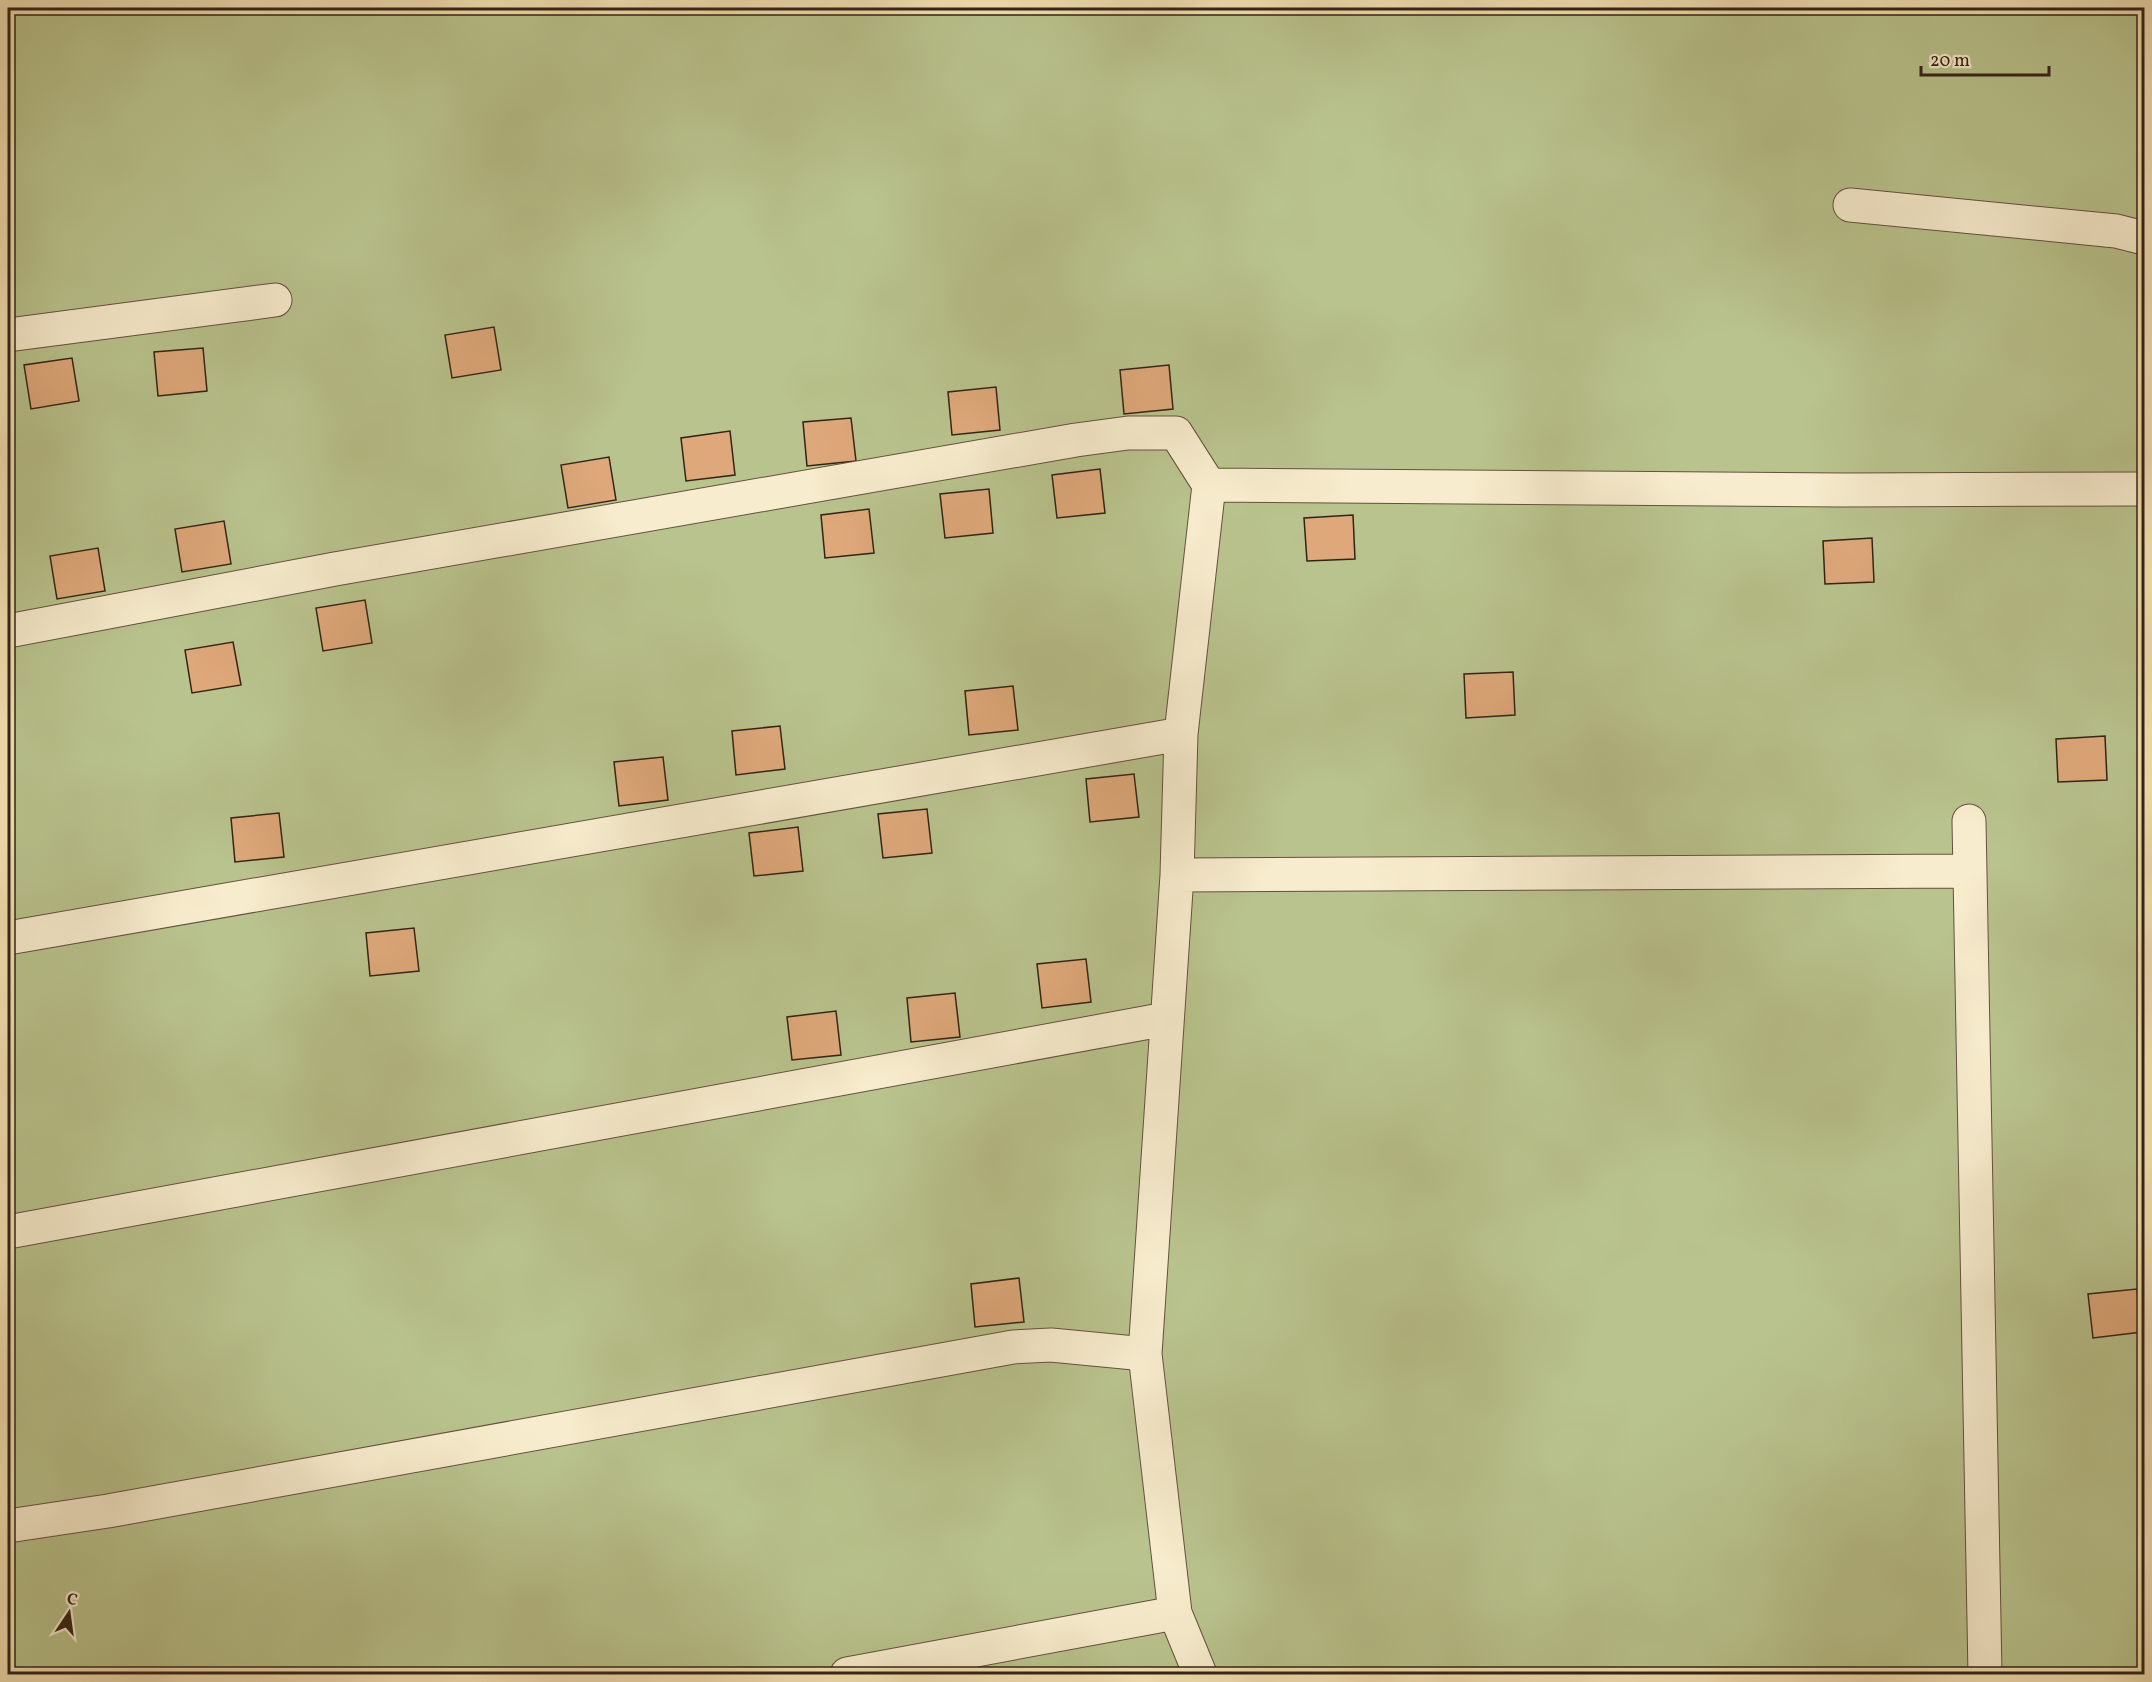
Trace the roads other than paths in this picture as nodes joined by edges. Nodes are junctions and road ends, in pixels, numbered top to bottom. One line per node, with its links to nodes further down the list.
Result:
1 (1850, 205): 2 (street)
2 (2145, 238)
3 (275, 300): 4 (street)
4 (8, 334)
5 (1209, 485): 6 (street); 7 (street); 8 (street)
6 (2145, 489)
7 (8, 631)
8 (1181, 734): 11 (street); 12 (street)
9 (1969, 821): 10 (street)
10 (1969, 871): 11 (street); 20 (street)
11 (1177, 875): 13 (street)
12 (8, 938)
13 (1166, 1019): 14 (street); 15 (street)
14 (8, 1232)
15 (1145, 1354): 16 (street); 17 (street)
16 (8, 1526)
17 (1175, 1614): 18 (street); 19 (street)
18 (847, 1674)
19 (1200, 1674)
20 (1985, 1674)

